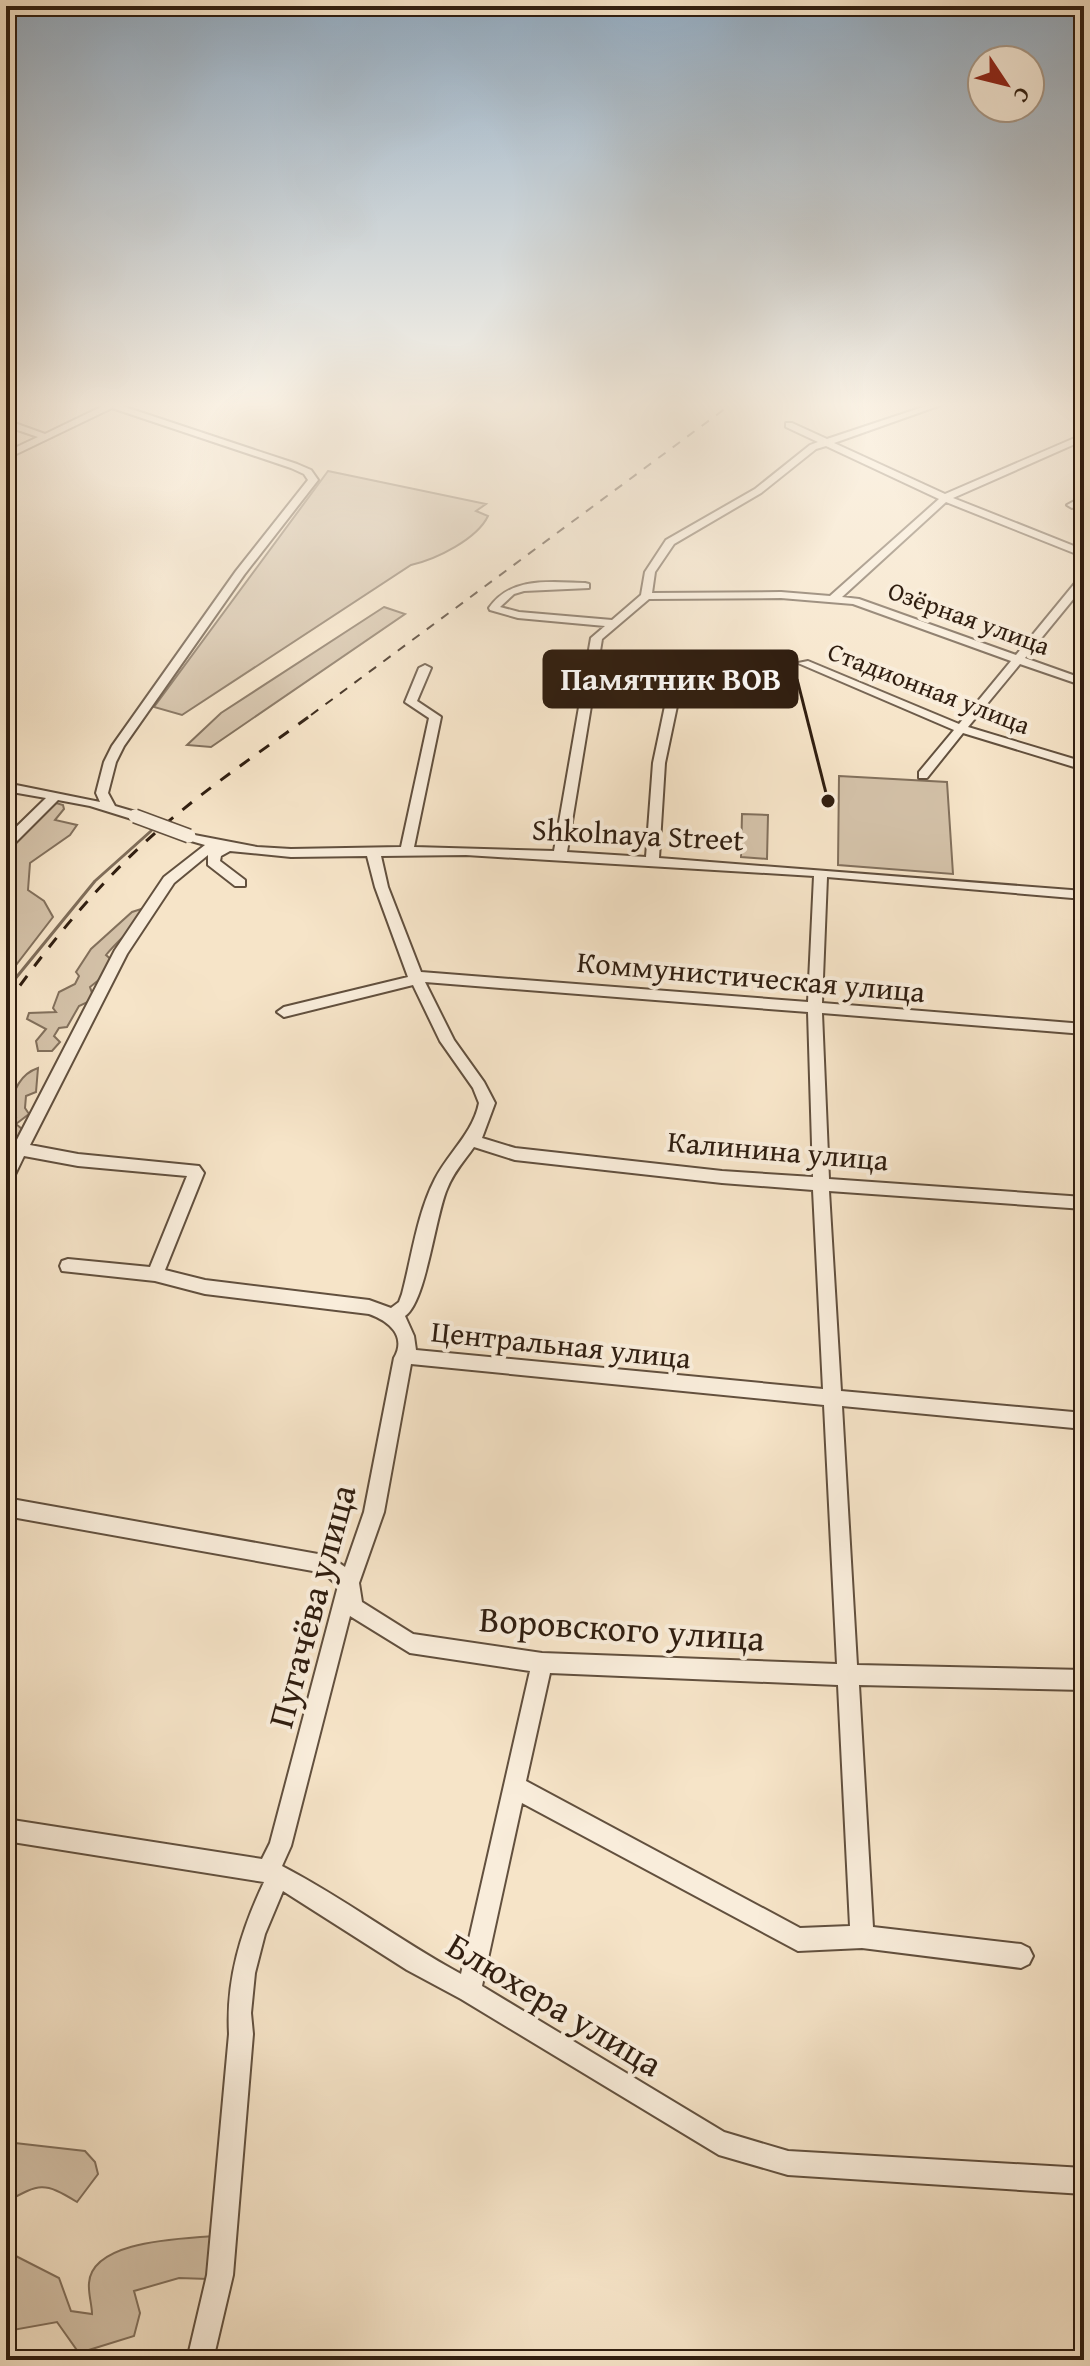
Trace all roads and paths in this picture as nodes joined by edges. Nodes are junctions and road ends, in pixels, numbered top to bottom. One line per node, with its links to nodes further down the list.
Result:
1 (286, 515): 22 (street)
2 (716, 515): 8 (street)
3 (926, 515): 9 (street)
4 (988, 515): 5 (street)
5 (1084, 554)
6 (1084, 579): 11 (street)
7 (585, 586): 10 (street)
8 (646, 596): 9 (street, Озёрная улица); 10 (street)
9 (834, 598): 11 (street, Озёрная улица)
10 (612, 623): 27 (street)
11 (1017, 658): 14 (street, Озёрная улица); 16 (street)
12 (804, 663): 16 (street, Стадионная улица)
13 (425, 668): 25 (street)
14 (1084, 683)
15 (675, 687): 28 (street)
16 (961, 729): 17 (street, Стадионная улица); 18 (street)
17 (1084, 766)
18 (923, 775)
19 (6, 787): 20 (street)
20 (48, 797): 21 (street); 22 (street, Shkolnaya Street); 23 (street)
21 (6, 798)
22 (110, 808): 24 (street, Shkolnaya Street, bridge)
23 (6, 844)
24 (220, 845): 26 (street, Shkolnaya Street); 30 (street); 37 (street)
25 (407, 850): 26 (street, Shkolnaya Street); 27 (street, Shkolnaya Street)
26 (374, 851): 32 (street)
27 (560, 857): 28 (street, Shkolnaya Street)
28 (652, 862): 29 (street, Shkolnaya Street)
29 (821, 874): 31 (street, Shkolnaya Street); 33 (street)
30 (240, 883)
31 (1084, 895)
32 (416, 978): 33 (street, Коммунистическая улица); 34 (street, Коммунистическая улица); 36 (street)
33 (815, 1009): 35 (street, Коммунистическая улица); 39 (street)
34 (284, 1012)
35 (1084, 1029)
36 (473, 1137): 39 (street, Калинина улица); 43 (street)
37 (23, 1150): 38 (street); 42 (street)
38 (6, 1177)
39 (821, 1183): 40 (street, Калинина улица); 45 (street)
40 (1084, 1203)
41 (68, 1266): 42 (street, Центральная улица)
42 (155, 1274): 43 (street, Центральная улица)
43 (393, 1315): 44 (street, Центральная улица)
44 (407, 1356): 45 (street, Центральная улица); 48 (street, Пугачёва улица)
45 (834, 1400): 46 (street, Центральная улица); 50 (street)
46 (1084, 1421)
47 (6, 1507): 48 (street, Воровского улица)
48 (349, 1583): 49 (street, Воровского улица); 54 (street, Пугачёва улица)
49 (542, 1663): 50 (street, Воровского улица); 52 (street)
50 (851, 1675): 51 (street, Воровского улица); 55 (street)
51 (1084, 1680)
52 (513, 1786): 55 (street); 57 (street)
53 (6, 1830): 54 (street, Блюхера улица)
54 (273, 1874): 57 (street, Блюхера улица); 59 (street, Пугачёва улица)
55 (862, 1937): 56 (street)
56 (1021, 1956)
57 (469, 1991): 58 (street, Блюхера улица)
58 (1084, 2181)
59 (200, 2360)

